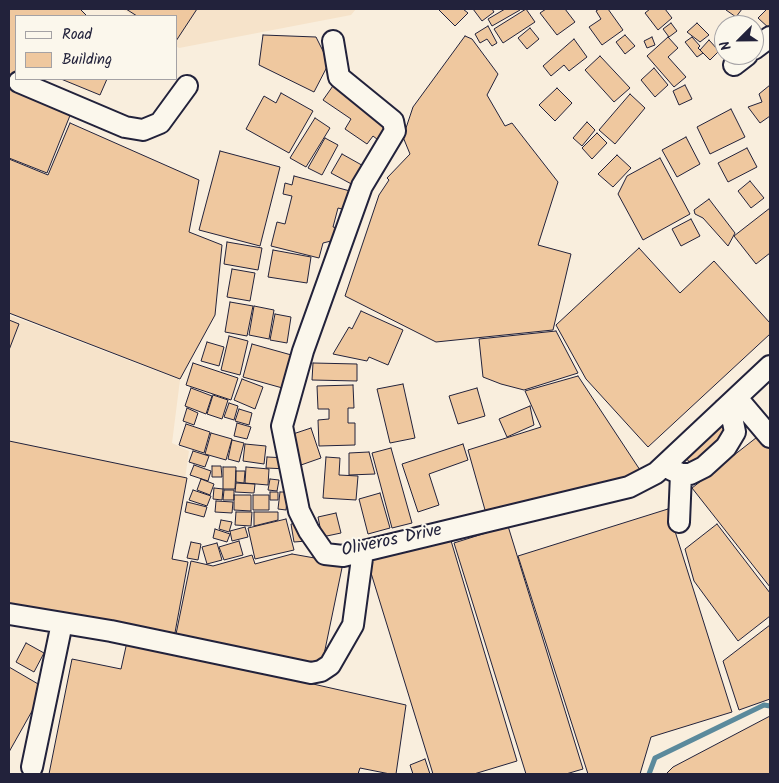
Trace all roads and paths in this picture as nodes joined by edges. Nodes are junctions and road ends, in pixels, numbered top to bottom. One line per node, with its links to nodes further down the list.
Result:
1 (333, 41): 9 (street, Oliveros Drive)
2 (19, 82): 3 (street)
3 (188, 86)
4 (770, 366): 5 (street, Oliveros Drive)
5 (730, 403): 6 (street); 7 (street, Oliveros Drive); 7 (street)
6 (770, 437)
7 (673, 469): 8 (street); 9 (street, Oliveros Drive)
8 (679, 522)
9 (363, 551): 11 (street)
10 (9, 614): 11 (street)
11 (62, 623): 12 (street)
12 (32, 767)

